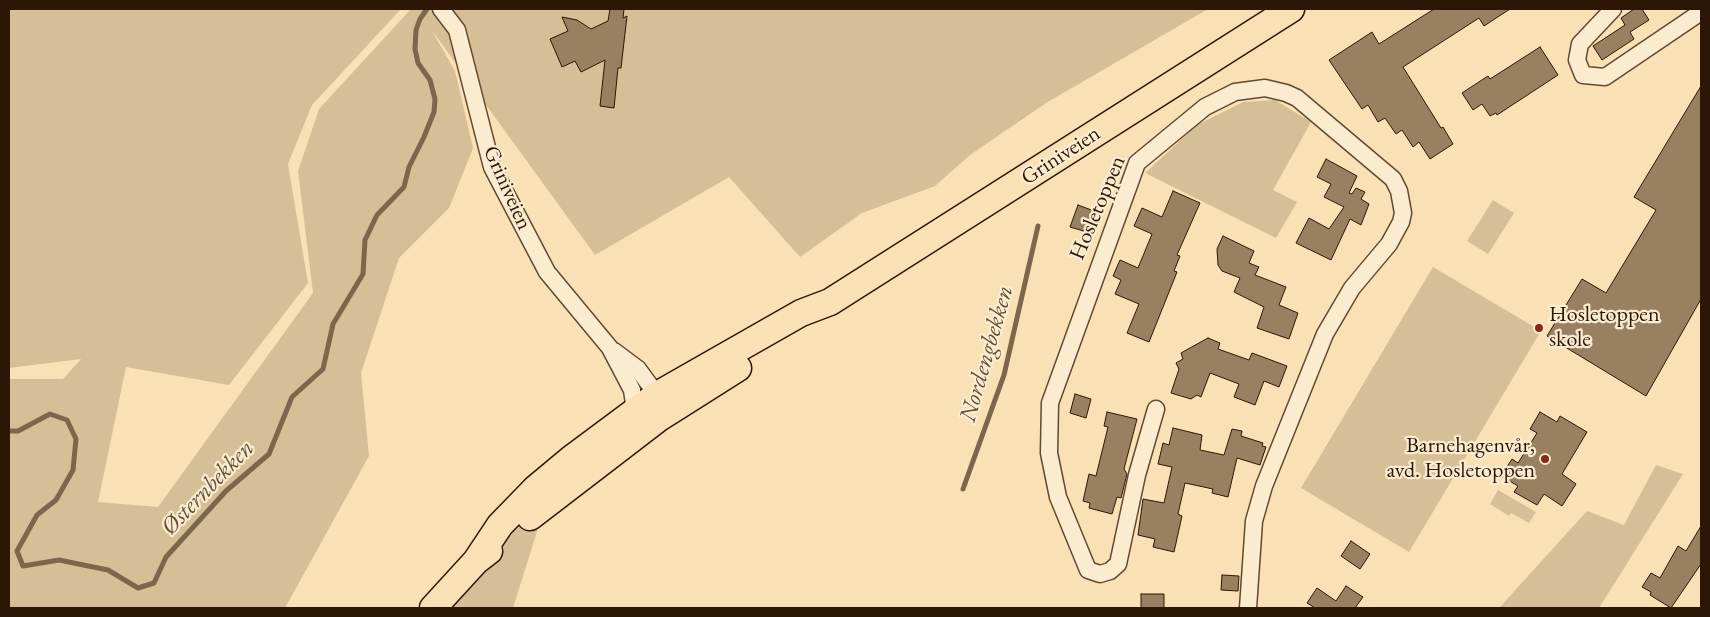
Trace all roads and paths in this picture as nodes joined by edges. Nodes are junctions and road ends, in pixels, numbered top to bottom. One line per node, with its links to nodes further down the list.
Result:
1 (441, 9): 5 (street, Griniveien)
2 (1291, 9): 6 (main road, Griniveien)
3 (1613, 9): 4 (street)
4 (1701, 12)
5 (610, 348): 6 (street, Griniveien); 6 (street, Griniveien)
6 (650, 408): 8 (main road, Griniveien)
7 (1156, 408): 9 (street, Hosletoppen)
8 (434, 608)
9 (1248, 608)

